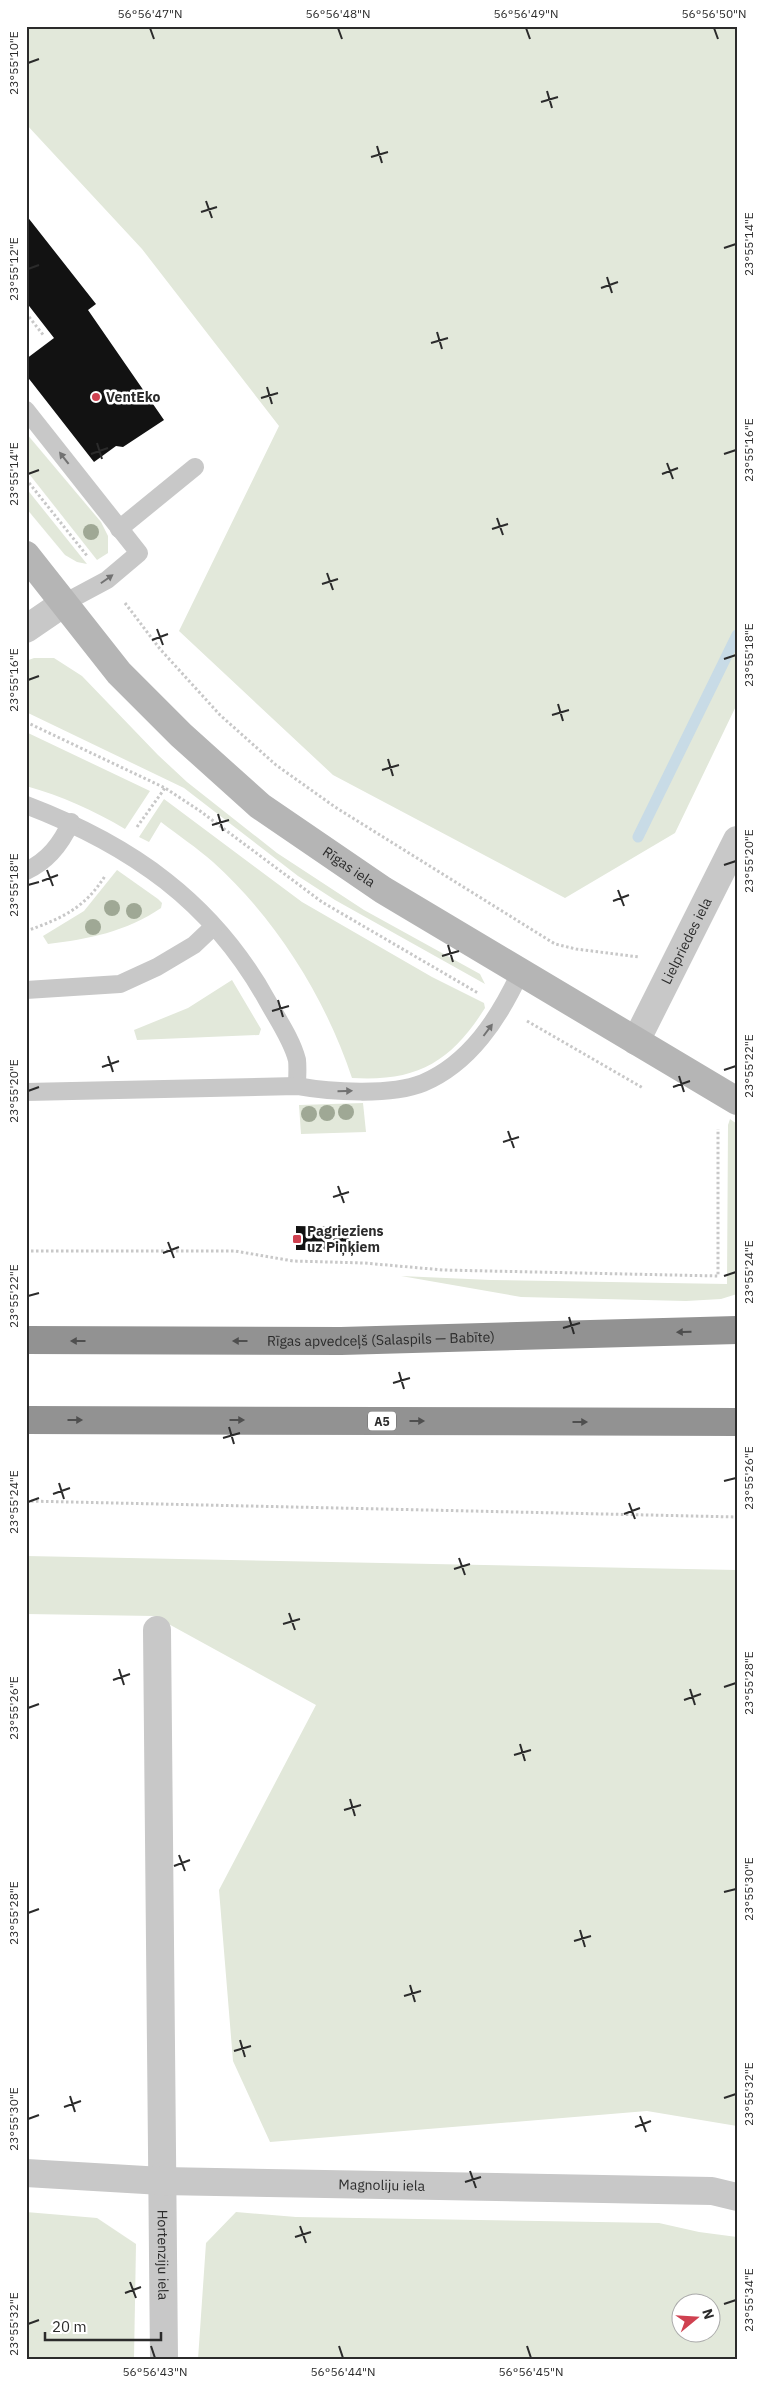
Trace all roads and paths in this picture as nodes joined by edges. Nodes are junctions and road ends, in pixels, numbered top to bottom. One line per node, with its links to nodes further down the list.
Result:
1 (26, 313): 2 (path)
2 (44, 336)
3 (26, 410): 6 (lane, one-way to 3)
4 (195, 467): 6 (lane)
5 (26, 479): 8 (path)
6 (119, 529): 8 (lane)
7 (26, 555): 9 (main road, Rīgas iela)
8 (107, 580): 9 (lane); 16 (path)
9 (64, 604): 10 (street); 17 (main road, Rīgas iela)
10 (26, 629)
11 (26, 805): 12 (lane)
12 (71, 822): 14 (lane); 15 (lane)
13 (737, 840): 16 (street, Lielpriedes iela)
14 (26, 871)
15 (213, 926): 18 (lane); 20 (lane)
16 (673, 968): 19 (street, Lielpriedes iela)
17 (520, 973): 19 (main road, Rīgas iela); 20 (lane, one-way to 17)
18 (26, 990)
19 (636, 1041): 22 (main road, Rīgas iela)
20 (297, 1086): 21 (lane)
21 (26, 1092)
22 (732, 1098): 23 (path)
23 (26, 1251)
24 (736, 1330): 25 (highway, Rīgas apvedceļš (Salaspils — Babīte), one-way to 25)
25 (26, 1340)
26 (26, 1420): 27 (highway, A5, one-way to 27)
27 (737, 1422)
28 (26, 1501): 29 (path)
29 (737, 1516)
30 (157, 1630): 32 (street, Hortenziju iela)
31 (26, 2173): 32 (street, Magnoliju iela)
32 (162, 2181): 33 (street, Magnoliju iela); 34 (street, Hortenziju iela)
33 (737, 2197)
34 (164, 2359)

